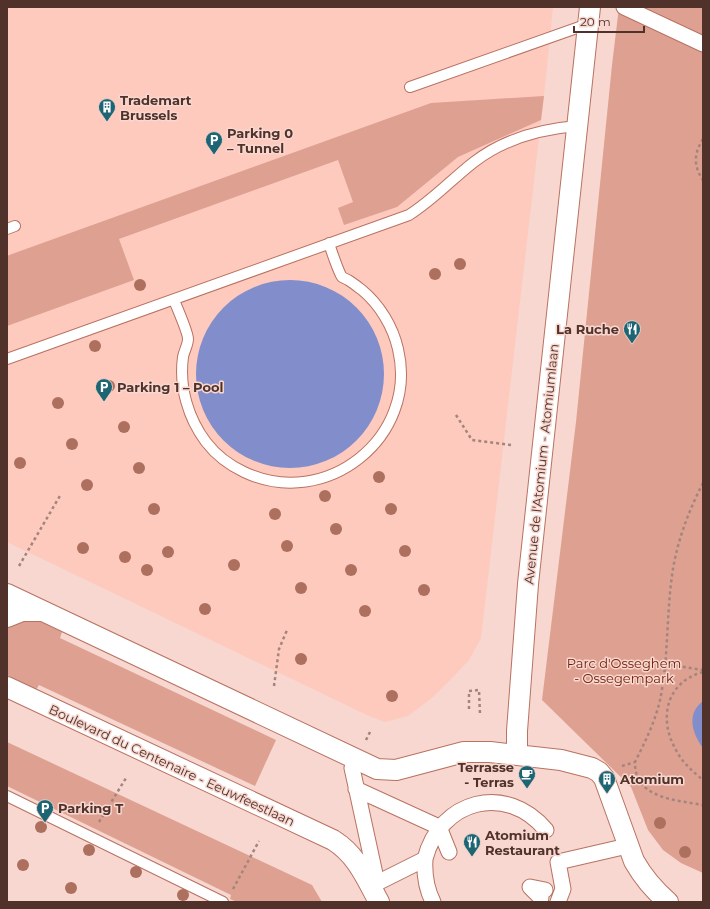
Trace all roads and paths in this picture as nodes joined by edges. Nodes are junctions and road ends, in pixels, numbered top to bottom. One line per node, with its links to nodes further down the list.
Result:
1 (624, 7): 3 (street)
2 (589, 16): 4 (lane); 5 (street, Avenue de l'Atomium - Atomiumlaan)
3 (703, 44)
4 (410, 87)
5 (577, 126): 8 (lane); 26 (street, Avenue de l'Atomium - Atomiumlaan)
6 (703, 139): 7 (path)
7 (703, 180)
8 (329, 243): 9 (lane); 9 (lane)
9 (174, 300): 10 (lane)
10 (7, 359)
11 (456, 415): 12 (path)
12 (511, 445)
13 (703, 482): 20 (path)
14 (61, 494): 15 (path)
15 (19, 566)
16 (7, 594): 17 (street)
17 (44, 612): 18 (street); 28 (street)
18 (7, 617)
19 (287, 630): 22 (path)
20 (665, 664): 21 (path); 27 (path)
21 (703, 671): 31 (path)
22 (274, 686)
23 (8, 687): 46 (street, Boulevard du Centenaire - Eeuwfeestlaan)
24 (469, 709): 25 (path)
25 (480, 714)
26 (517, 756): 28 (street); 44 (street)
27 (635, 762): 29 (path); 34 (path)
28 (354, 764): 32 (street)
29 (621, 767)
30 (126, 778): 37 (path)
31 (703, 780)
32 (356, 789): 35 (street); 41 (street)
33 (7, 796): 37 (lane)
34 (703, 805)
35 (440, 828): 36 (street); 40 (street); 41 (street)
36 (546, 830)
37 (91, 837): 45 (lane)
38 (260, 842): 42 (path)
39 (623, 847): 43 (street)
40 (449, 852)
41 (425, 859): 47 (street)
42 (233, 890)
43 (551, 897)
44 (664, 898)
45 (223, 902)
46 (379, 902)
47 (433, 902)

